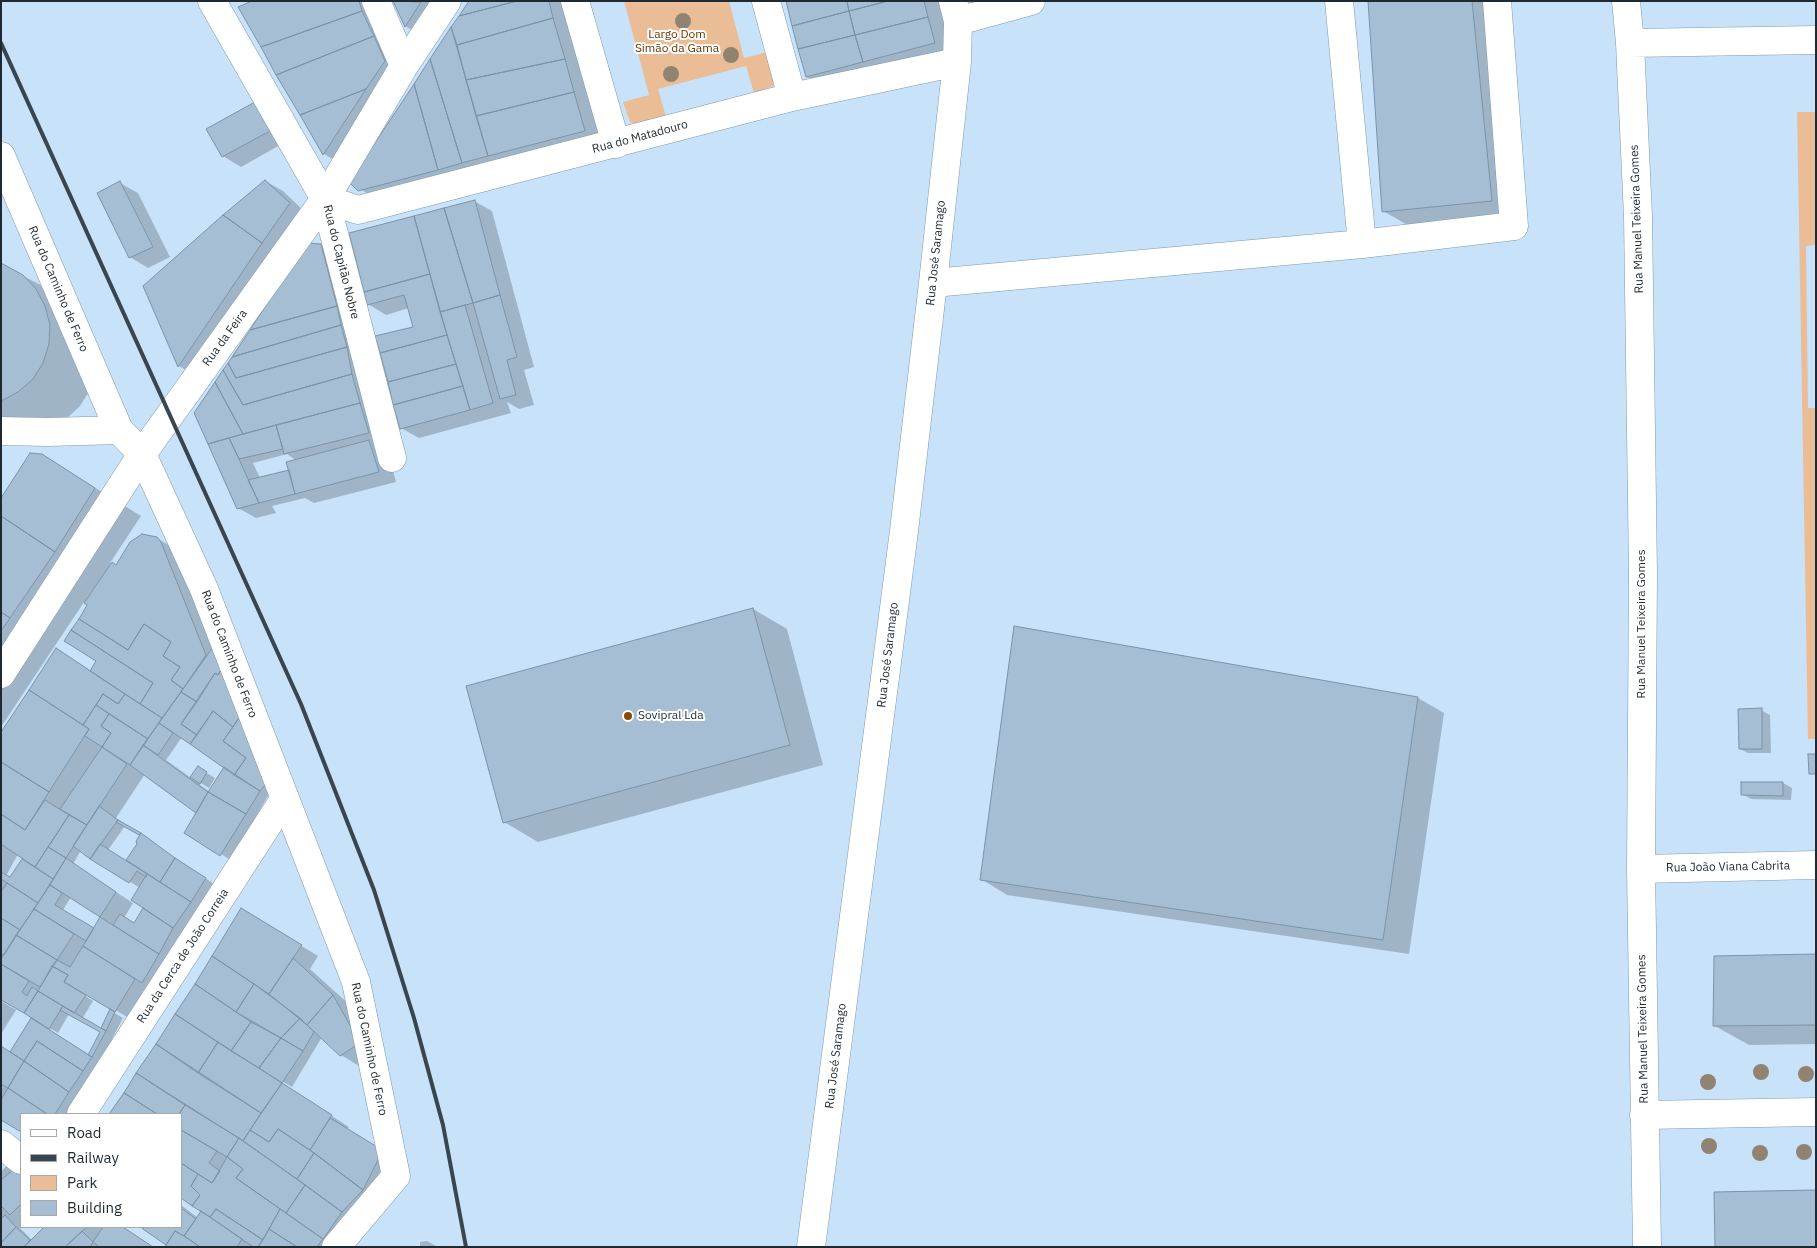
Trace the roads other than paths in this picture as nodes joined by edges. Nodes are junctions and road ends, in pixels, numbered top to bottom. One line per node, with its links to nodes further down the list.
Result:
1 (376, 1): 14 (street)
2 (448, 1): 14 (street, Rua da Feira)
3 (576, 1): 16 (street)
4 (766, 1): 15 (street)
5 (1030, 1): 10 (street)
6 (1339, 1): 19 (street)
7 (1497, 1): 19 (street)
8 (1626, 1): 12 (street, Rua Manuel Teixeira Gomes)
9 (215, 2): 18 (street, Rua do Capitão Nobre)
10 (955, 11): 13 (street, Rua José Saramago)
11 (1816, 40): 12 (street)
12 (1630, 43): 28 (street, Rua Manuel Teixeira Gomes)
13 (957, 62): 15 (street, Rua do Matadouro); 20 (street, Rua José Saramago)
14 (404, 66): 18 (street, Rua da Feira)
15 (792, 97): 16 (street, Rua do Matadouro)
16 (616, 144): 18 (street, Rua do Matadouro)
17 (1, 156): 21 (street, Rua do Caminho de Ferro)
18 (325, 199): 23 (street, Rua da Feira); 24 (street, Rua do Capitão Nobre)
19 (1362, 244): 20 (street)
20 (934, 283): 35 (street, Rua José Saramago)
21 (119, 430): 22 (street); 23 (street, Rua do Caminho de Ferro)
22 (1, 431)
23 (142, 454): 25 (street, Rua da Feira); 26 (street, Rua do Caminho de Ferro)
24 (392, 458)
25 (1, 674)
26 (285, 798): 30 (street, Rua da Cerca de João Correia); 34 (street, Rua do Caminho de Ferro)
27 (1816, 865): 28 (street, Rua João Viana Cabrita)
28 (1641, 869): 31 (street, Rua Manuel Teixeira Gomes)
29 (1816, 1112): 31 (street)
30 (82, 1113)
31 (1644, 1115): 36 (street, Rua Manuel Teixeira Gomes)
32 (1, 1144): 33 (street)
33 (20, 1159)
34 (336, 1247)
35 (811, 1247)
36 (1647, 1247)

